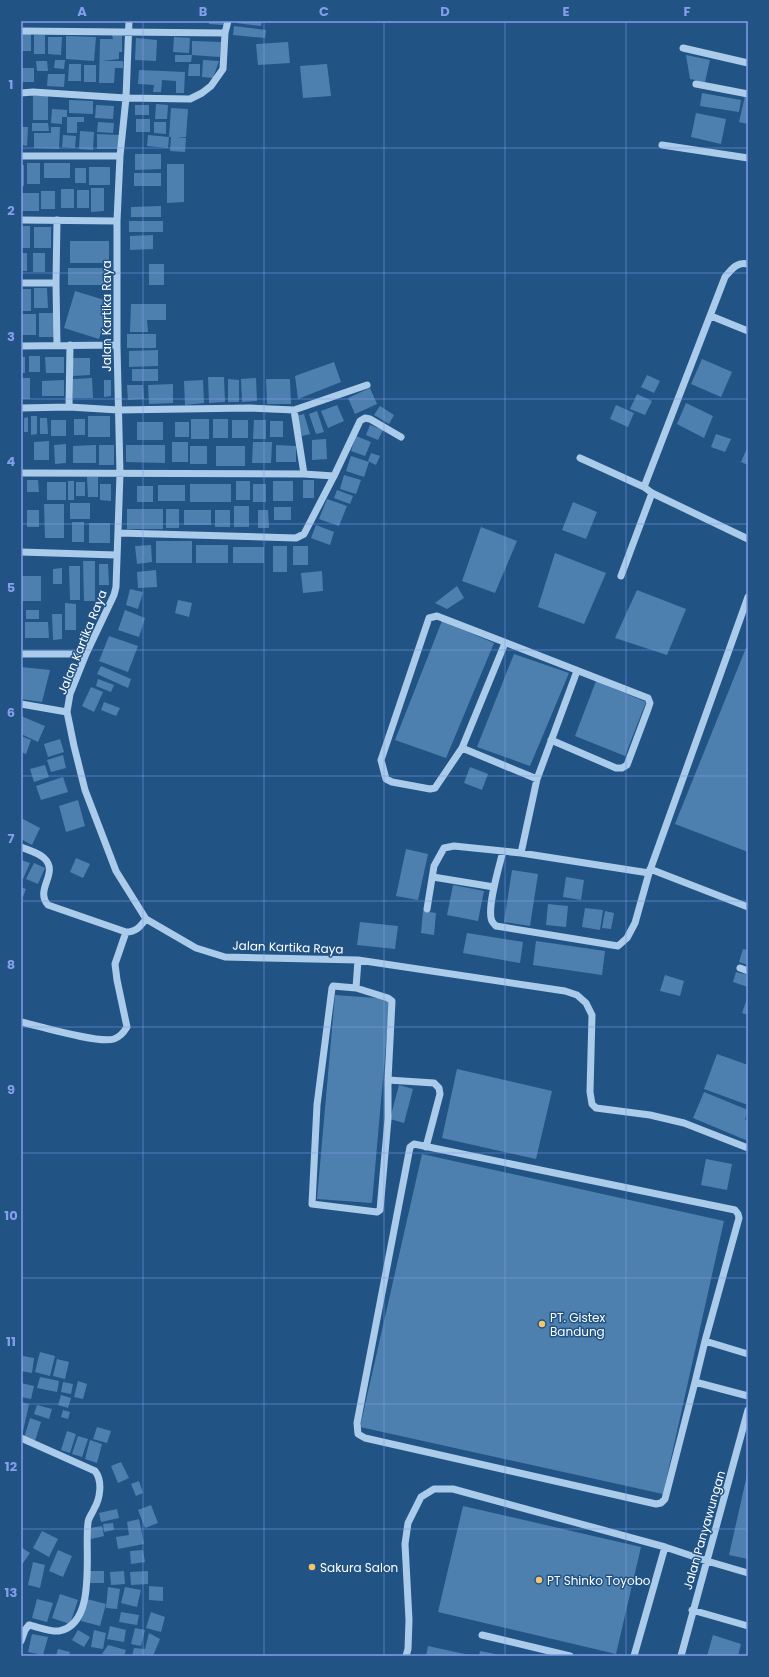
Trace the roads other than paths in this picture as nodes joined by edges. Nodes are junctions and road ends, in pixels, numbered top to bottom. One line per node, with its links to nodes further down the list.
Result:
1 (129, 21): 4 (street, Jalan Kartika Raya)
2 (228, 21): 5 (street)
3 (21, 31): 4 (street)
4 (129, 33): 5 (street); 11 (street, Jalan Kartika Raya)
5 (225, 33): 11 (street)
6 (683, 48): 7 (street)
7 (748, 63)
8 (696, 84): 10 (street)
9 (21, 93): 11 (street)
10 (748, 94)
11 (126, 98): 14 (street, Jalan Kartika Raya)
12 (662, 145): 15 (street)
13 (21, 156): 14 (street)
14 (120, 156): 18 (street, Jalan Kartika Raya)
15 (748, 158)
16 (21, 220): 17 (street)
17 (57, 220): 18 (street); 21 (street)
18 (117, 221): 25 (street, Jalan Kartika Raya)
19 (748, 264): 22 (street)
20 (21, 283): 21 (street)
21 (56, 283): 27 (street)
22 (711, 316): 23 (street); 39 (street)
23 (748, 331)
24 (70, 345): 25 (street); 27 (street); 29 (street)
25 (117, 345): 31 (street, Jalan Kartika Raya)
26 (21, 346): 27 (street)
27 (57, 346)
28 (367, 385): 32 (street)
29 (69, 407): 30 (street); 31 (street)
30 (21, 408)
31 (118, 410): 32 (street); 36 (street, Jalan Kartika Raya)
32 (294, 410): 37 (street)
33 (401, 437): 38 (street)
34 (580, 458): 39 (street)
35 (21, 473): 36 (street)
36 (120, 474): 37 (street); 41 (street, Jalan Kartika Raya)
37 (304, 474): 38 (street)
38 (334, 476): 41 (street)
39 (644, 487): 40 (street)
40 (652, 493): 42 (street); 45 (street)
41 (118, 534): 44 (street, Jalan Kartika Raya)
42 (748, 539)
43 (21, 552): 44 (street)
44 (116, 556): 49 (street, Jalan Kartika Raya)
45 (621, 576)
46 (748, 598): 59 (street)
47 (505, 643): 50 (street); 54 (street); 54 (street)
48 (21, 654): 49 (street)
49 (86, 654): 52 (street, Jalan Kartika Raya)
50 (577, 671): 53 (street); 53 (street)
51 (21, 704): 52 (street)
52 (67, 712): 64 (street, Jalan Kartika Raya)
53 (551, 740): 55 (street)
54 (462, 748): 55 (street)
55 (537, 779): 58 (street)
56 (21, 847): 65 (street)
57 (503, 850): 58 (street); 60 (street); 61 (street)
58 (521, 853): 59 (street)
59 (650, 871): 61 (street); 62 (street)
60 (433, 877): 61 (street); 63 (street)
61 (494, 887)
62 (748, 907)
63 (427, 909)
64 (146, 919): 65 (street); 66 (street, Jalan Kartika Raya)
65 (126, 932): 70 (street)
66 (358, 960): 69 (street); 73 (street, Jalan Kartika Raya)
67 (740, 968): 68 (street)
68 (748, 971)
69 (356, 988): 71 (street); 71 (street)
70 (21, 1022)
71 (388, 1080): 72 (street)
72 (426, 1147): 74 (street); 76 (street)
73 (748, 1148)
74 (705, 1341): 75 (street); 76 (street)
75 (748, 1354)
76 (695, 1382): 77 (street)
77 (748, 1396)
78 (748, 1410): 81 (street, Jalan Panyawungan)
79 (21, 1438): 85 (street)
80 (665, 1547): 81 (street); 88 (street); 90 (street)
81 (707, 1561): 82 (street); 83 (street, Jalan Panyawungan)
82 (748, 1573)
83 (692, 1610): 84 (street); 91 (street, Jalan Panyawungan)
84 (748, 1626)
85 (23, 1629): 87 (street)
86 (482, 1635): 89 (street)
87 (21, 1641)
88 (406, 1656)
89 (570, 1656)
90 (634, 1656)
91 (681, 1656)

